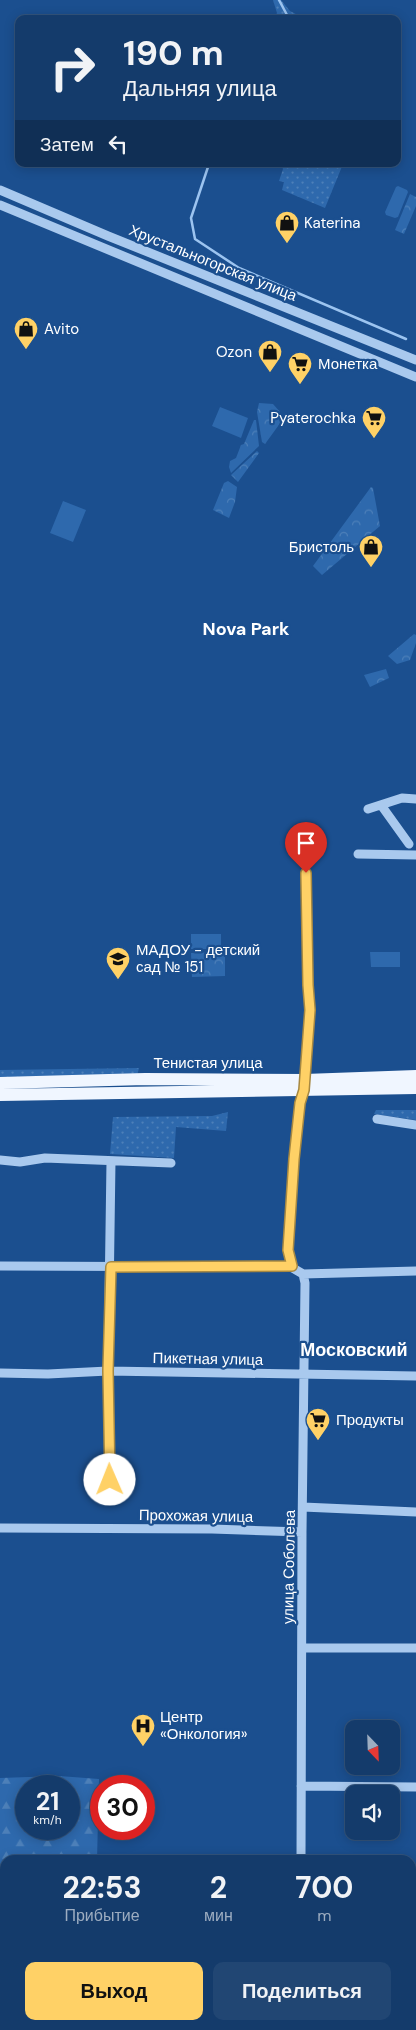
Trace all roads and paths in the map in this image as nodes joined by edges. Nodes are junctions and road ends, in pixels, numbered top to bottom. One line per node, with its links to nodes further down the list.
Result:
1 (0, 190): 3 (street, Хрустальногорская улица)
2 (0, 205): 4 (street, Хрустальногорская улица)
3 (149, 252): 4 (street); 5 (street, Хрустальногорская улица)
4 (142, 263): 6 (street, Хрустальногорская улица)
5 (214, 279): 6 (street); 7 (street, Хрустальногорская улица)
6 (209, 291): 8 (street, Хрустальногорская улица)
7 (416, 360)
8 (415, 374)
9 (416, 799): 10 (street)
10 (381, 805): 11 (street); 12 (street)
11 (368, 809)
12 (410, 844)
13 (358, 854): 14 (street)
14 (416, 855)
15 (306, 873): 18 (street)
16 (416, 1076): 18 (main road, Тенистая улица)
17 (0, 1083): 18 (main road, Тенистая улица)
18 (304, 1085): 19 (main road, Тенистая улица); 20 (main road, Тенистая улица); 27 (street)
19 (416, 1088)
20 (0, 1095)
21 (377, 1119): 22 (street)
22 (416, 1124)
23 (0, 1160): 24 (street)
24 (111, 1161): 25 (street); 28 (street)
25 (171, 1163)
26 (0, 1266): 28 (street)
27 (292, 1266): 28 (street); 30 (street)
28 (111, 1267): 31 (street)
29 (416, 1271): 30 (street)
30 (303, 1274): 33 (street, улица Соболева)
31 (108, 1371): 32 (street, Пикетная улица); 33 (street, Пикетная улица); 35 (street)
32 (0, 1373)
33 (304, 1374): 34 (street, Пикетная улица); 36 (street, улица Соболева)
34 (416, 1376)
35 (110, 1480)
36 (303, 1507): 37 (street); 39 (street, улица Соболева)
37 (416, 1512)
38 (0, 1528): 39 (street, Прохожая улица)
39 (302, 1532): 40 (street, улица Соболева)
40 (302, 1648): 41 (street); 42 (street, улица Соболева)
41 (416, 1648)
42 (302, 1786): 43 (street); 44 (street, улица Соболева)
43 (416, 1787)
44 (301, 1855)

